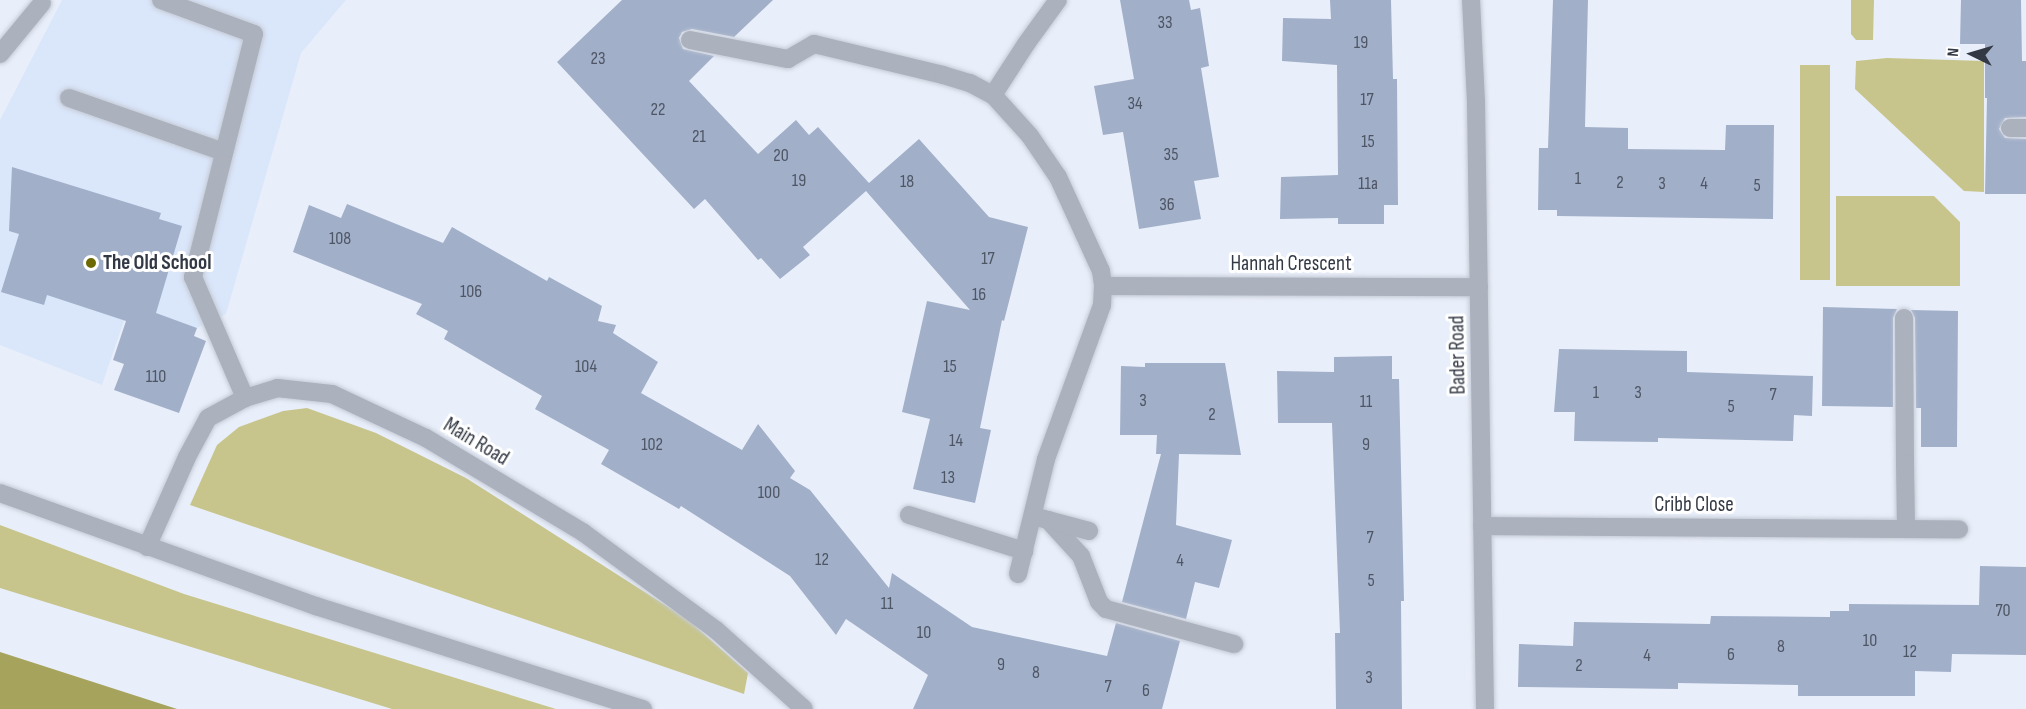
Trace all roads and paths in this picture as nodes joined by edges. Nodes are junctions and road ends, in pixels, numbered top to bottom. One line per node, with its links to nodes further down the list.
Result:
1 (161, 0): 9 (street)
2 (1058, 0): 7 (street)
3 (1471, 0): 11 (street, Bader Road)
4 (42, 3): 6 (street)
5 (690, 40): 7 (street)
6 (2, 46)
7 (993, 95): 10 (street)
8 (69, 98): 9 (street)
9 (224, 152): 13 (street)
10 (1103, 286): 11 (street, Hannah Crescent); 16 (street)
11 (1479, 287): 17 (street, Bader Road)
12 (1904, 318): 19 (street)
13 (245, 398): 21 (street, Main Road); 26 (street, Main Road)
14 (0, 493): 21 (street)
15 (909, 515): 22 (street)
16 (1041, 518): 20 (street); 22 (street); 24 (street)
17 (1482, 526): 19 (street, Cribb Close); 27 (street, Bader Road)
18 (1959, 528): 19 (street, Cribb Close)
19 (1906, 529)
20 (1089, 531)
21 (147, 547): 25 (street)
22 (1024, 551): 23 (street)
23 (1018, 574)
24 (1234, 644)
25 (643, 709)
26 (804, 709)
27 (1485, 709)

